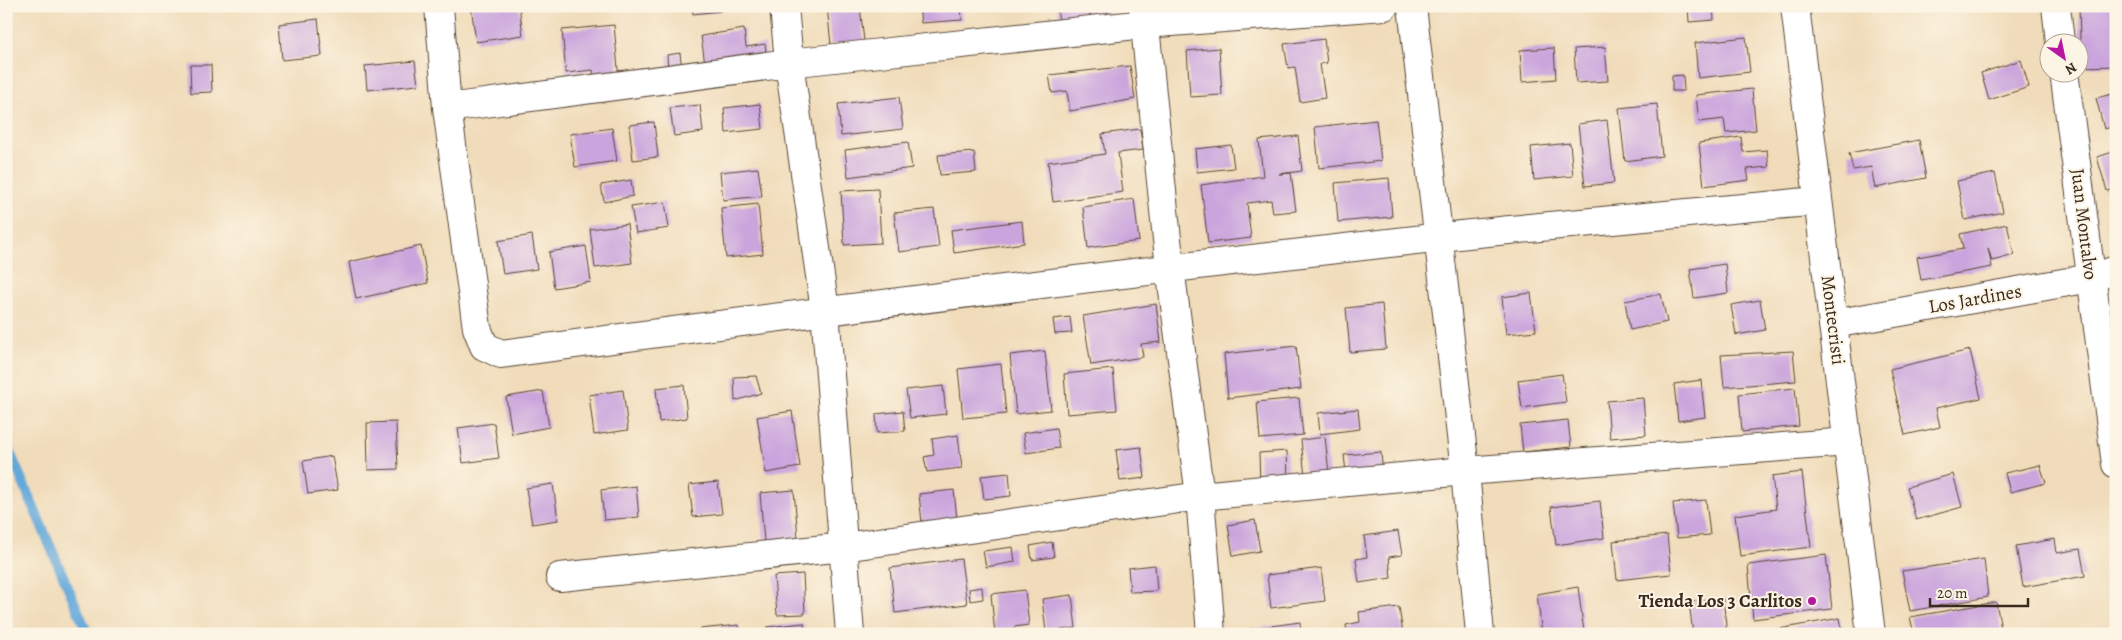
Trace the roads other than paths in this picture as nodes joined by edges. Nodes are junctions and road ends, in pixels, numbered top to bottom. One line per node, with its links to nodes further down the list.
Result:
1 (439, 6): 11 (street)
2 (784, 6): 9 (street)
3 (1384, 6): 7 (street)
4 (1412, 6): 13 (street)
5 (1795, 6): 12 (street, Montecristi)
6 (2056, 6): 8 (street)
7 (1144, 15): 9 (street); 14 (street)
8 (2059, 32)
9 (789, 63): 11 (street); 16 (street)
10 (2066, 82): 15 (street, Juan Montalvo)
11 (447, 108): 16 (street)
12 (1818, 201): 13 (street); 17 (street, Montecristi)
13 (1437, 238): 14 (street); 20 (street)
14 (1170, 268): 16 (street); 21 (street)
15 (2103, 274): 17 (street, Los Jardines); 19 (street, Juan Montalvo)
16 (825, 310): 22 (street)
17 (1833, 324): 18 (street, Montecristi)
18 (1848, 442): 20 (street); 27 (street, Montecristi)
19 (2116, 464)
20 (1465, 471): 21 (street); 26 (street)
21 (1200, 496): 22 (street); 25 (street)
22 (844, 547): 23 (street); 24 (street)
23 (560, 577)
24 (850, 634)
25 (1212, 634)
26 (1480, 634)
27 (1871, 634)

